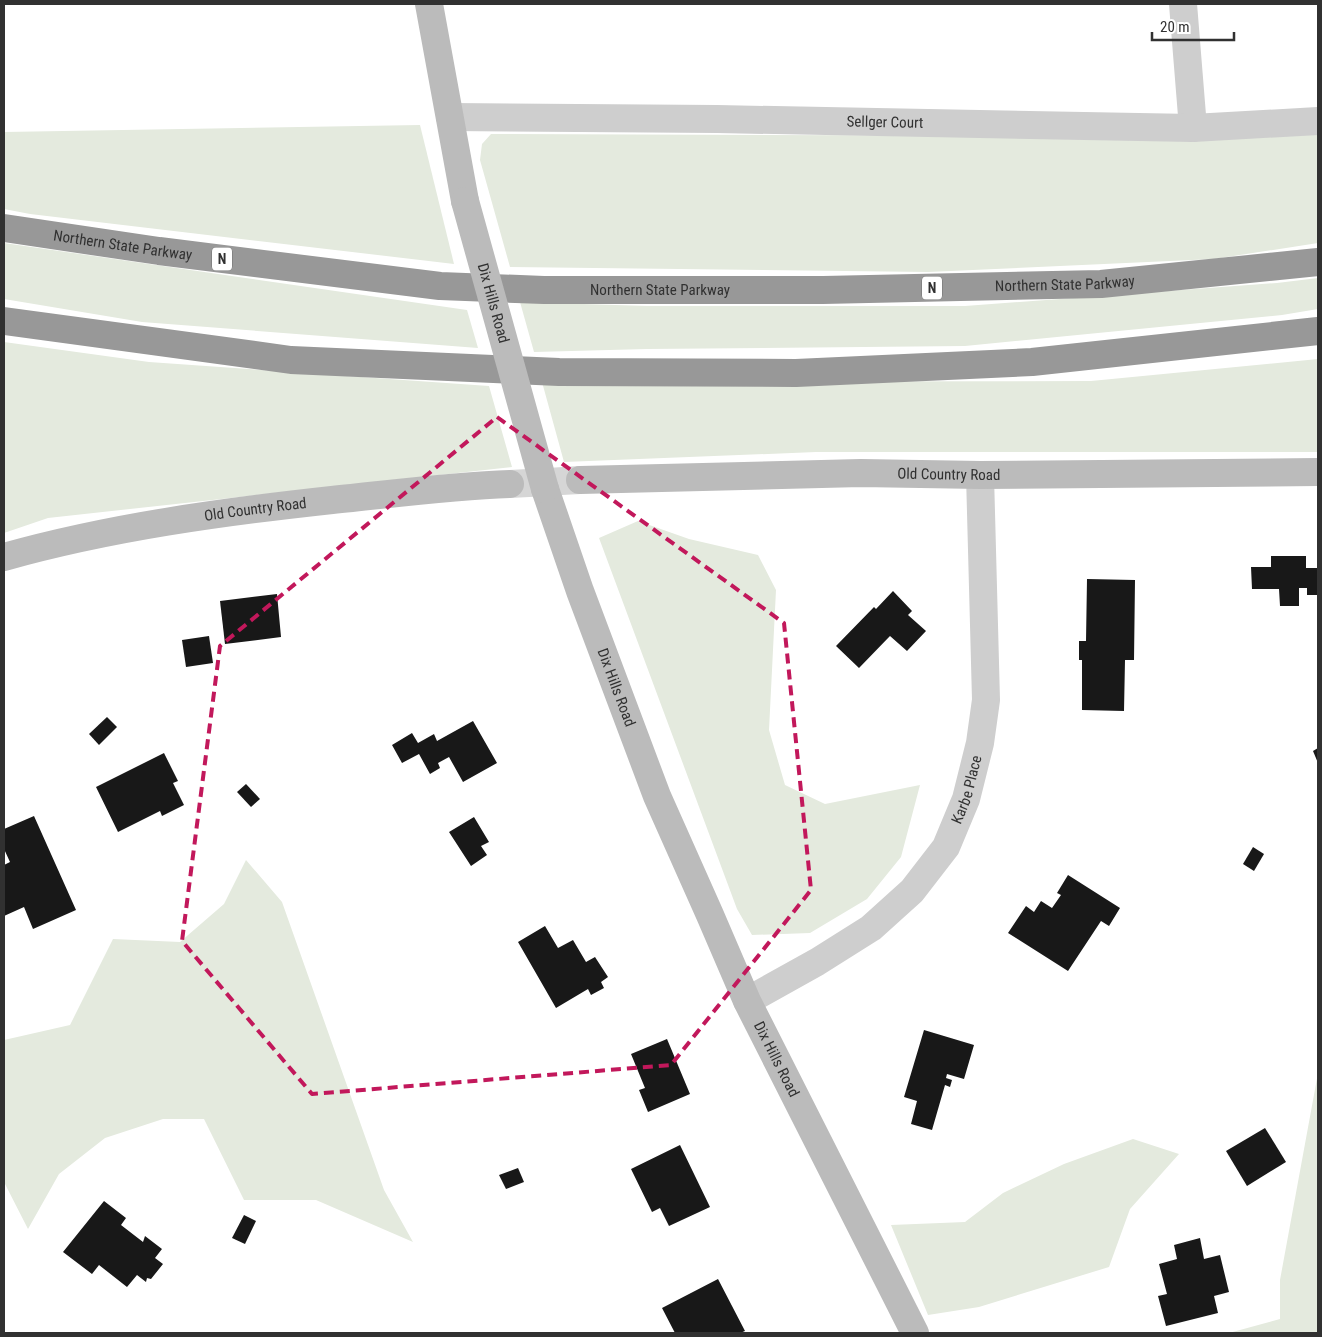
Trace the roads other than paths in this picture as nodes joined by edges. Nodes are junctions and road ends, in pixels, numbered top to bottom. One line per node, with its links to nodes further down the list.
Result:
1 (429, 4): 3 (street, Dix Hills Road)
2 (1183, 4): 5 (street)
3 (450, 117): 5 (street, Sellger Court); 15 (street, Dix Hills Road, bridge)
4 (1318, 121): 5 (street, Sellger Court)
5 (1193, 128)
6 (4, 228): 7 (highway, Northern State Parkway / N)
7 (1318, 262)
8 (4, 321): 9 (highway)
9 (1318, 331)
10 (1318, 472): 11 (street, Old Country Road)
11 (980, 475): 12 (street, Old Country Road); 15 (street, Karbe Place)
12 (580, 480)
13 (510, 484): 14 (street, Old Country Road)
14 (4, 557)
15 (747, 1001): 16 (street, Dix Hills Road)
16 (915, 1333)

